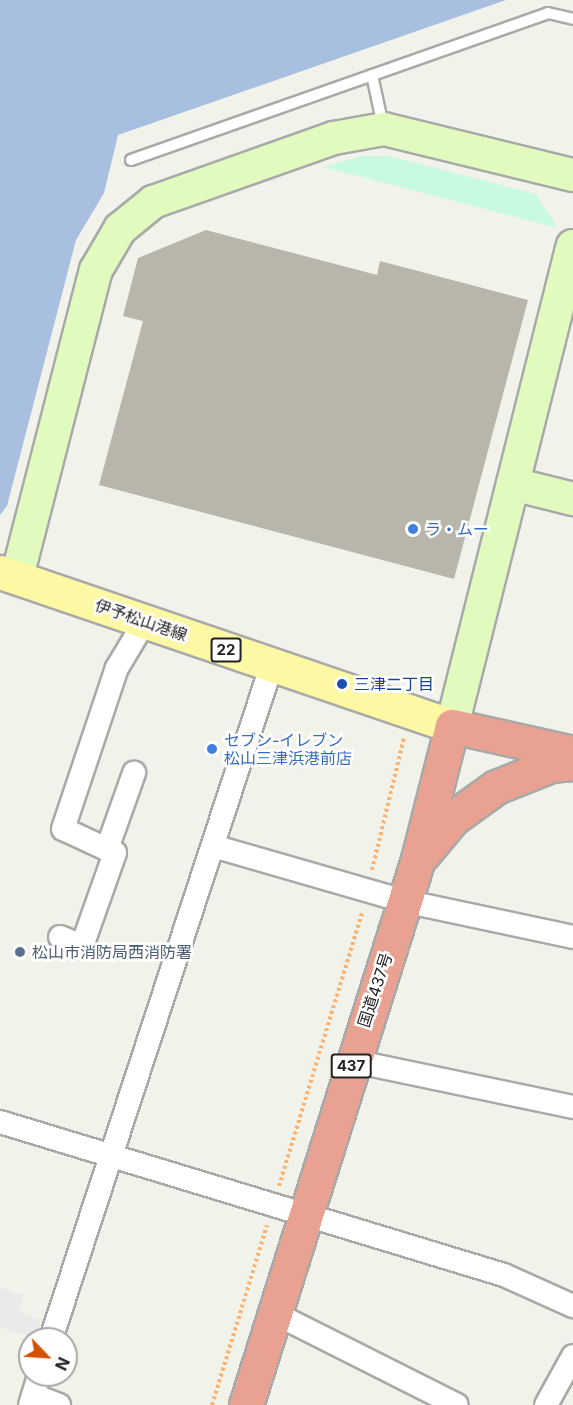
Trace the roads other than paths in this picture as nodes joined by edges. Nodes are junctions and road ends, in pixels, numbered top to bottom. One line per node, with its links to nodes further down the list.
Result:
1 (573, 19): 2 (lane)
2 (372, 75): 3 (lane); 4 (lane)
3 (384, 129): 5 (street); 9 (street)
4 (131, 160)
5 (573, 175)
6 (573, 246): 7 (street)
7 (513, 484): 8 (street); 12 (street)
8 (573, 499)
9 (8, 574): 10 (main road, 伊予松山港線 / 22)
10 (145, 621): 11 (main road, 伊予松山港線 / 22); 17 (street)
11 (271, 667): 12 (main road, 伊予松山港線 / 22); 16 (street)
12 (452, 726): 13 (highway); 18 (highway, 国道437号 / 437)
13 (573, 753)
14 (573, 763): 18 (highway)
15 (134, 773): 17 (street)
16 (213, 846): 19 (street); 25 (street)
17 (107, 849): 20 (street)
18 (418, 859): 19 (highway, 国道437号 / 437)
19 (404, 901): 21 (street); 22 (highway, 国道437号 / 437)
20 (60, 937)
21 (573, 937)
22 (353, 1061): 23 (street); 26 (highway, 国道437号 / 437)
23 (573, 1107)
24 (0, 1122): 25 (street)
25 (111, 1158): 26 (street); 29 (street)
26 (306, 1212): 27 (street); 28 (highway, 国道437号 / 437)
27 (573, 1306)
28 (278, 1315): 33 (highway, 国道437号 / 437); 34 (street)
29 (55, 1327)
30 (573, 1356): 35 (street)
31 (34, 1392): 32 (street)
32 (59, 1405)
33 (246, 1405)
34 (457, 1405)
35 (546, 1405)

